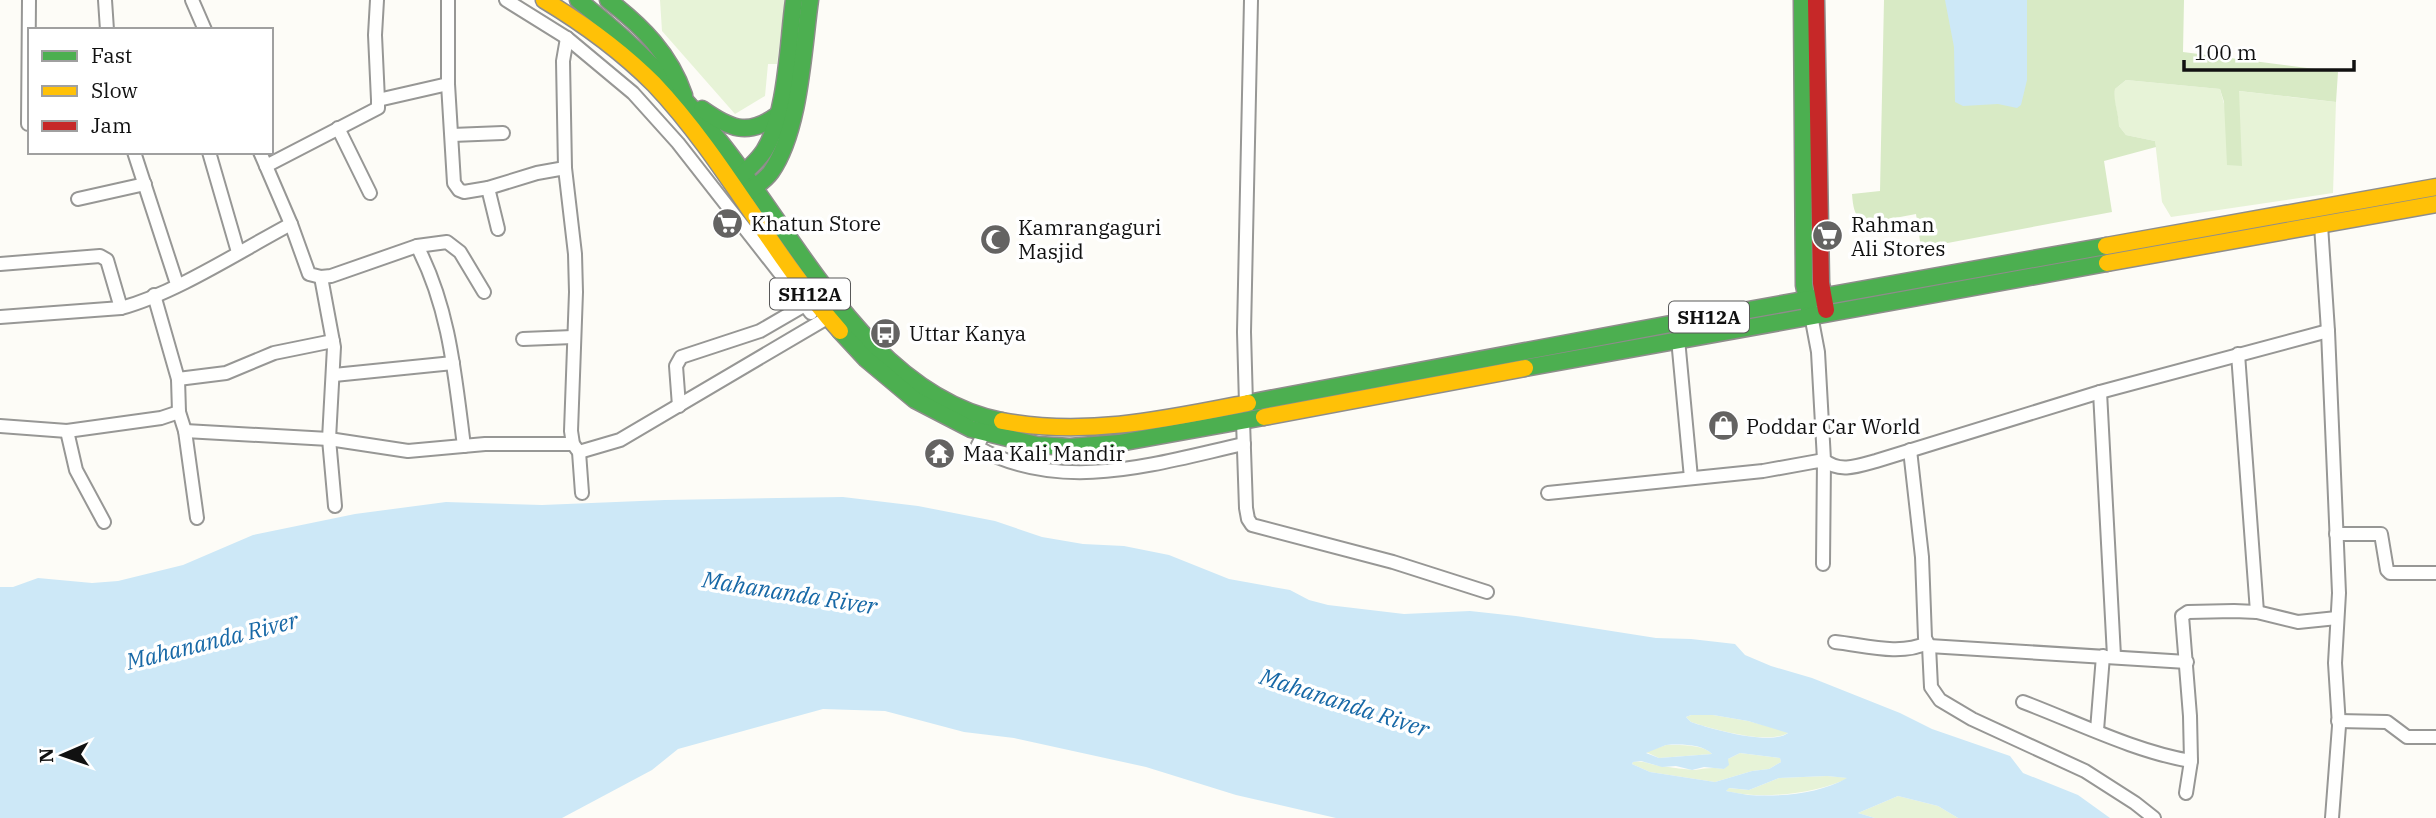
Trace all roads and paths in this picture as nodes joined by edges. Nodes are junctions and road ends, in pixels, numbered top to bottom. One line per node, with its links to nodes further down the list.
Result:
1 (29, 0): 15 (street)
2 (105, 0): 16 (street)
3 (192, 0): 17 (street)
4 (377, 0): 22 (street)
5 (448, 0): 19 (street)
6 (506, 0): 18 (street)
7 (544, 0): 33 (main road, SH12A)
8 (578, 0): 21 (main road, SH12A)
9 (608, 0): 21 (main road)
10 (794, 0): 20 (main road)
11 (810, 0): 20 (main road)
12 (1251, 0): 65 (street)
13 (1802, 0): 51 (main road)
14 (1816, 0): 51 (main road)
15 (29, 28)
16 (107, 28)
17 (204, 28)
18 (567, 38): 31 (street); 38 (street)
19 (448, 84): 22 (street); 26 (street)
20 (790, 89): 23 (main road); 33 (main road)
21 (684, 95): 23 (main road); 33 (main road, SH12A)
22 (378, 100): 24 (street)
23 (776, 116): 33 (main road)
24 (338, 128): 30 (street); 36 (street)
25 (503, 133): 26 (street)
26 (452, 135): 35 (street)
27 (135, 154): 32 (street)
28 (210, 154): 44 (street)
29 (261, 154): 30 (street)
30 (266, 166): 40 (street)
31 (565, 168): 35 (street); 56 (street)
32 (145, 184): 37 (street); 47 (street)
33 (742, 187): 38 (street); 50 (main road, SH12A); 65 (main road, SH12A)
34 (2436, 187): 51 (main road, SH12A)
35 (488, 188): 42 (street)
36 (370, 193)
37 (78, 199)
38 (724, 203): 50 (street)
39 (2436, 204): 41 (main road, SH12A)
40 (291, 224): 44 (street); 46 (street)
41 (2321, 225): 51 (main road, SH12A); 55 (street)
42 (498, 229)
43 (417, 246): 46 (street); 48 (street); 61 (street)
44 (238, 252): 47 (street)
45 (0, 264): 52 (street)
46 (321, 277): 59 (street)
47 (177, 284): 49 (street)
48 (484, 292)
49 (155, 295): 52 (street); 63 (street)
50 (810, 302): 54 (main road, SH12A); 66 (street)
51 (1817, 306): 58 (main road, SH12A); 65 (main road, SH12A); 78 (street)
52 (121, 308): 53 (street)
53 (0, 317)
54 (823, 321): 66 (street); 72 (main road, SH12A)
55 (2329, 331): 60 (street); 85 (street)
56 (573, 337): 57 (street); 76 (street)
57 (523, 339)
58 (1678, 339): 68 (main road, SH12A); 79 (street)
59 (333, 341): 62 (street); 63 (street)
60 (2238, 354): 64 (street); 89 (street)
61 (453, 363): 62 (street); 75 (street)
62 (334, 375): 73 (street)
63 (178, 379): 67 (street)
64 (2099, 392): 77 (street); 93 (street)
65 (1246, 404)
66 (678, 406): 76 (street)
67 (179, 412): 70 (street); 71 (street)
68 (1243, 421): 72 (main road, SH12A); 74 (street)
69 (0, 426): 70 (street)
70 (66, 431): 84 (street)
71 (185, 431): 73 (street); 83 (street)
72 (984, 433): 74 (street)
73 (329, 439): 75 (street); 82 (street)
74 (1244, 444): 88 (street)
75 (464, 446): 76 (street)
76 (576, 448): 80 (street)
77 (1910, 450): 78 (street); 92 (street)
78 (1824, 460): 79 (street); 86 (street)
79 (1691, 478): 81 (street)
80 (582, 493)
81 (1548, 493)
82 (335, 506)
83 (197, 518)
84 (104, 522)
85 (2336, 534): 87 (street); 90 (street)
86 (1823, 564)
87 (2436, 573)
88 (1487, 592)
89 (2257, 612): 90 (street); 94 (street)
90 (2337, 618): 96 (street)
91 (1835, 642): 92 (street)
92 (1928, 644): 93 (street); 101 (street)
93 (2108, 656): 94 (street); 97 (street)
94 (2187, 662): 99 (street)
95 (2023, 702): 97 (street)
96 (2338, 721): 98 (street); 102 (street)
97 (2097, 730): 99 (street)
98 (2436, 737)
99 (2191, 761): 100 (street)
100 (2186, 793)
101 (2154, 818)
102 (2332, 818)

